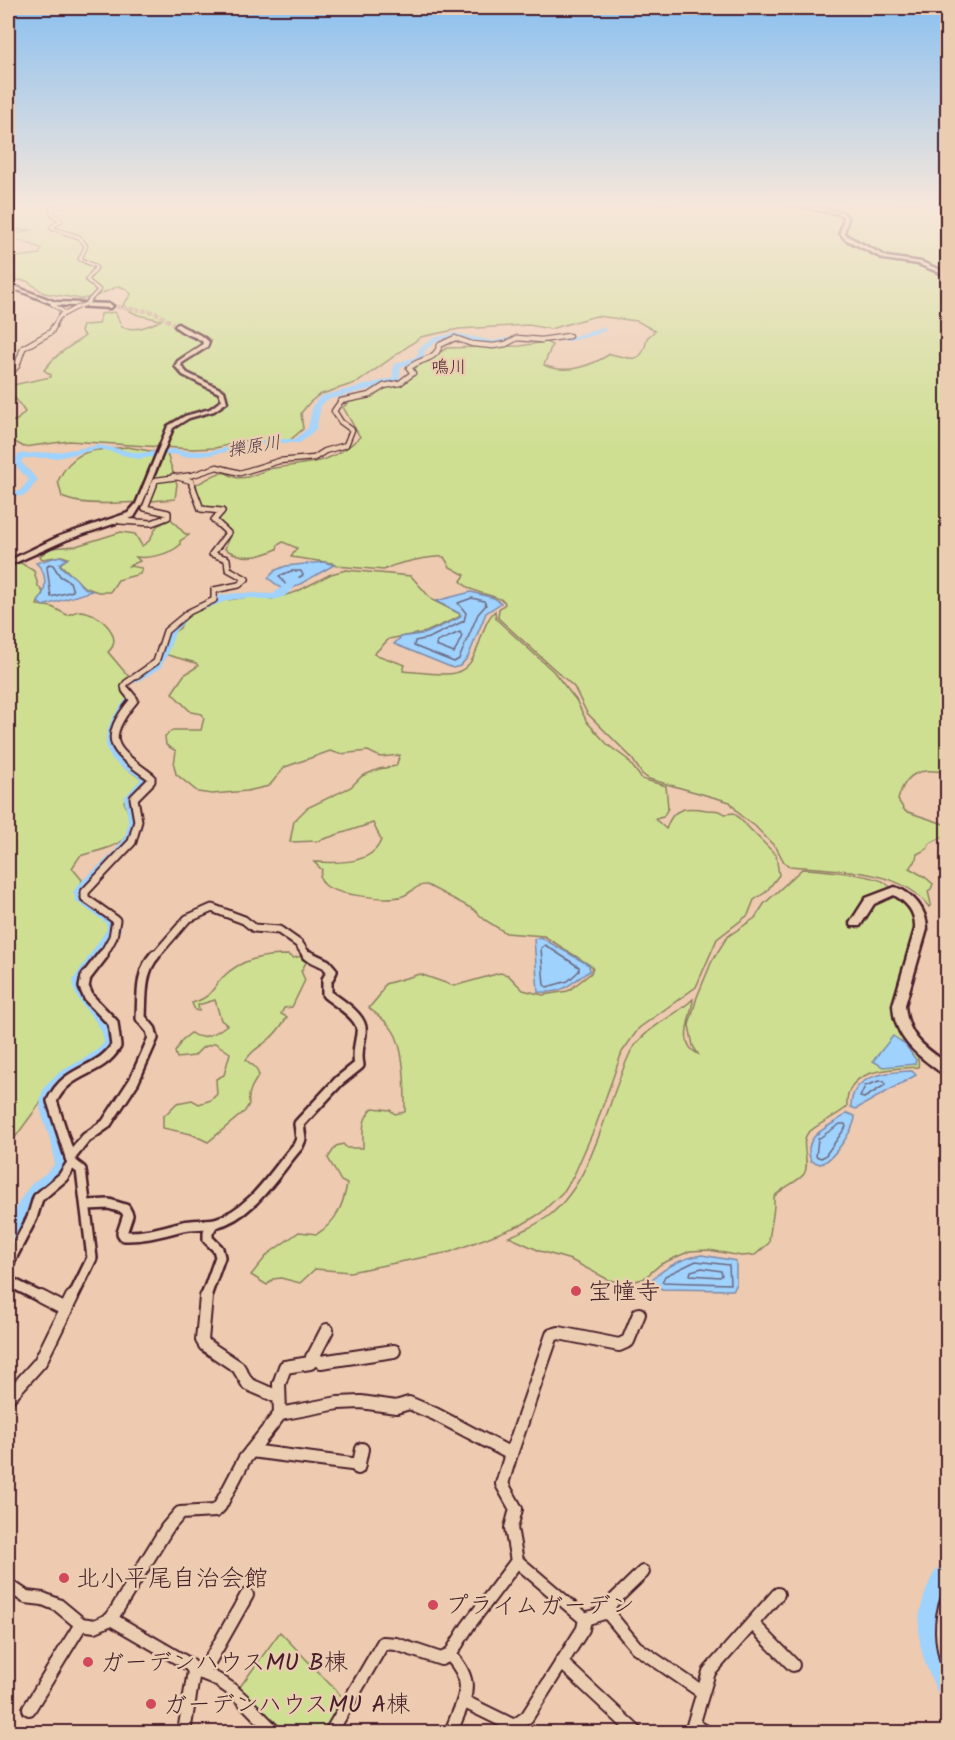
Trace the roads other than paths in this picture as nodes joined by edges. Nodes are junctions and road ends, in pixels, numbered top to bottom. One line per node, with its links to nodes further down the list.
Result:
1 (8, 285): 3 (street)
2 (93, 285): 6 (street)
3 (19, 289): 4 (street); 5 (street)
4 (8, 291)
5 (55, 303): 6 (street); 8 (street)
6 (88, 305): 7 (street); 8 (street); 8 (street, bridge)
7 (110, 306)
8 (61, 316): 12 (street)
9 (178, 326): 15 (street)
10 (568, 336): 14 (street)
11 (11, 361): 12 (street)
12 (15, 369): 13 (street)
13 (8, 376)
14 (173, 476): 15 (street); 19 (street)
15 (120, 520): 16 (street)
16 (8, 564)
17 (856, 923): 18 (street)
18 (948, 1071)
19 (71, 1161): 20 (street); 21 (street); 22 (street)
20 (87, 1205): 21 (street); 24 (street)
21 (213, 1224): 29 (street)
22 (8, 1264)
23 (8, 1281): 24 (street)
24 (66, 1310): 30 (street)
25 (639, 1314): 34 (street)
26 (327, 1330): 28 (street)
27 (394, 1351): 28 (street)
28 (312, 1357): 29 (street)
29 (278, 1397): 31 (street)
30 (8, 1398)
31 (280, 1414): 33 (street); 34 (street)
32 (362, 1449): 33 (street)
33 (251, 1451): 42 (street)
34 (511, 1454): 35 (street)
35 (517, 1561): 43 (street); 46 (street)
36 (643, 1572): 41 (street)
37 (8, 1585): 44 (street)
38 (778, 1594): 45 (street)
39 (247, 1595): 50 (street)
40 (948, 1598): 49 (street)
41 (607, 1612): 43 (street); 51 (street)
42 (111, 1619): 44 (street); 50 (street)
43 (585, 1619): 47 (street)
44 (81, 1624): 53 (street)
45 (753, 1624): 48 (street); 51 (street)
46 (450, 1654): 52 (street); 57 (street)
47 (561, 1662): 52 (street); 59 (street)
48 (793, 1665)
49 (948, 1666)
50 (199, 1671): 55 (street); 56 (street)
51 (702, 1692): 54 (street)
52 (465, 1702): 58 (street)
53 (29, 1709)
54 (692, 1729): 60 (street)
55 (184, 1732)
56 (275, 1732)
57 (331, 1732)
58 (451, 1732)
59 (636, 1732)
60 (706, 1732)

